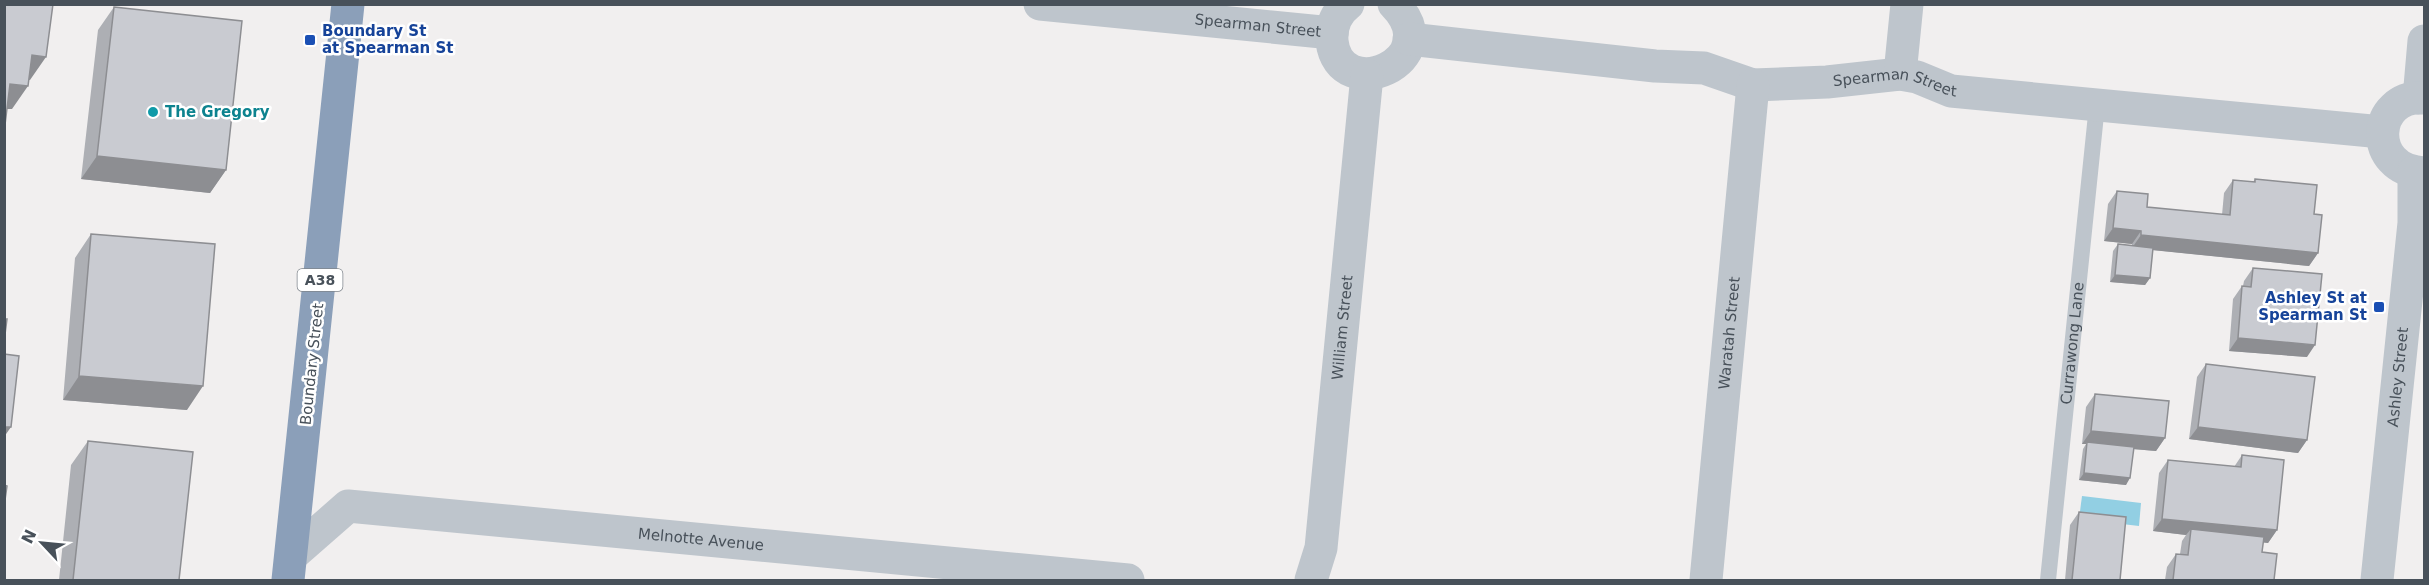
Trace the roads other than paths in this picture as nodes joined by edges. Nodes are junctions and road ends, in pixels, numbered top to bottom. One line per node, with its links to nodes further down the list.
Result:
1 (348, 4): 16 (highway, Boundary Street / A38)
2 (1040, 4): 6 (street, Spearman Street)
3 (1348, 4): 6 (street)
4 (1394, 4): 7 (street)
5 (1907, 4): 9 (street)
6 (1332, 33): 10 (street)
7 (1409, 39): 10 (street); 11 (street, Spearman Street)
8 (2424, 41): 12 (street)
9 (1900, 74): 11 (street, Spearman Street); 13 (street, Spearman Street)
10 (1367, 75): 18 (street, William Street)
11 (1753, 85): 19 (street, Waratah Street)
12 (2422, 98): 14 (street)
13 (2097, 105): 14 (street, Spearman Street); 20 (lane, Currawong Lane)
14 (2382, 132): 15 (street)
15 (2419, 173): 21 (street, Ashley Street)
16 (290, 568): 17 (street, Melnotte Avenue)
17 (1128, 580)
18 (1311, 580)
19 (1706, 580)
20 (2049, 580)
21 (2377, 580)

